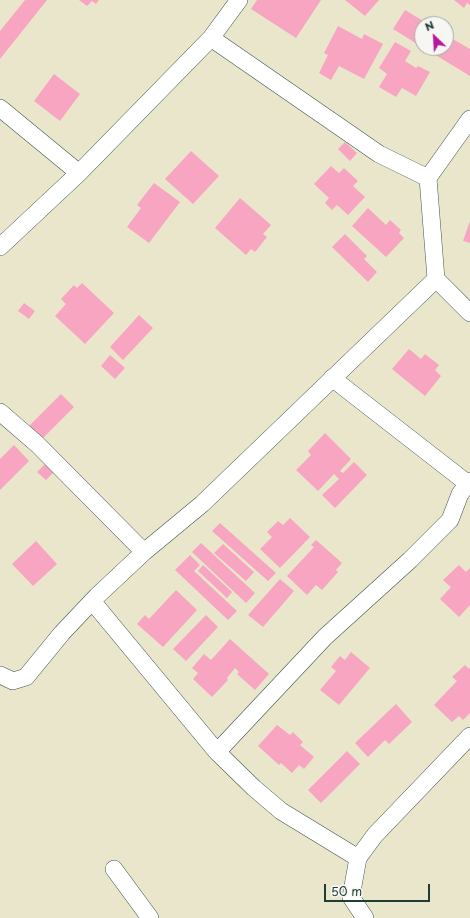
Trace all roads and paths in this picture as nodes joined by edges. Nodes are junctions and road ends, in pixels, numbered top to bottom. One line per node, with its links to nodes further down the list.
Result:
1 (239, 0): 2 (street)
2 (211, 38): 5 (street); 6 (street)
3 (0, 108): 5 (street)
4 (470, 119): 6 (street)
5 (79, 173): 7 (street)
6 (428, 178): 8 (street)
7 (0, 247)
8 (436, 279): 9 (street); 10 (street)
9 (470, 313)
10 (332, 378): 12 (street); 13 (street)
11 (0, 412): 13 (street)
12 (469, 482): 17 (street)
13 (144, 552): 14 (street)
14 (92, 601): 15 (street); 17 (street)
15 (0, 675)
16 (470, 736): 18 (street)
17 (217, 752): 18 (street)
18 (358, 858): 21 (street)
19 (114, 869): 20 (street)
20 (150, 918)
21 (365, 918)

